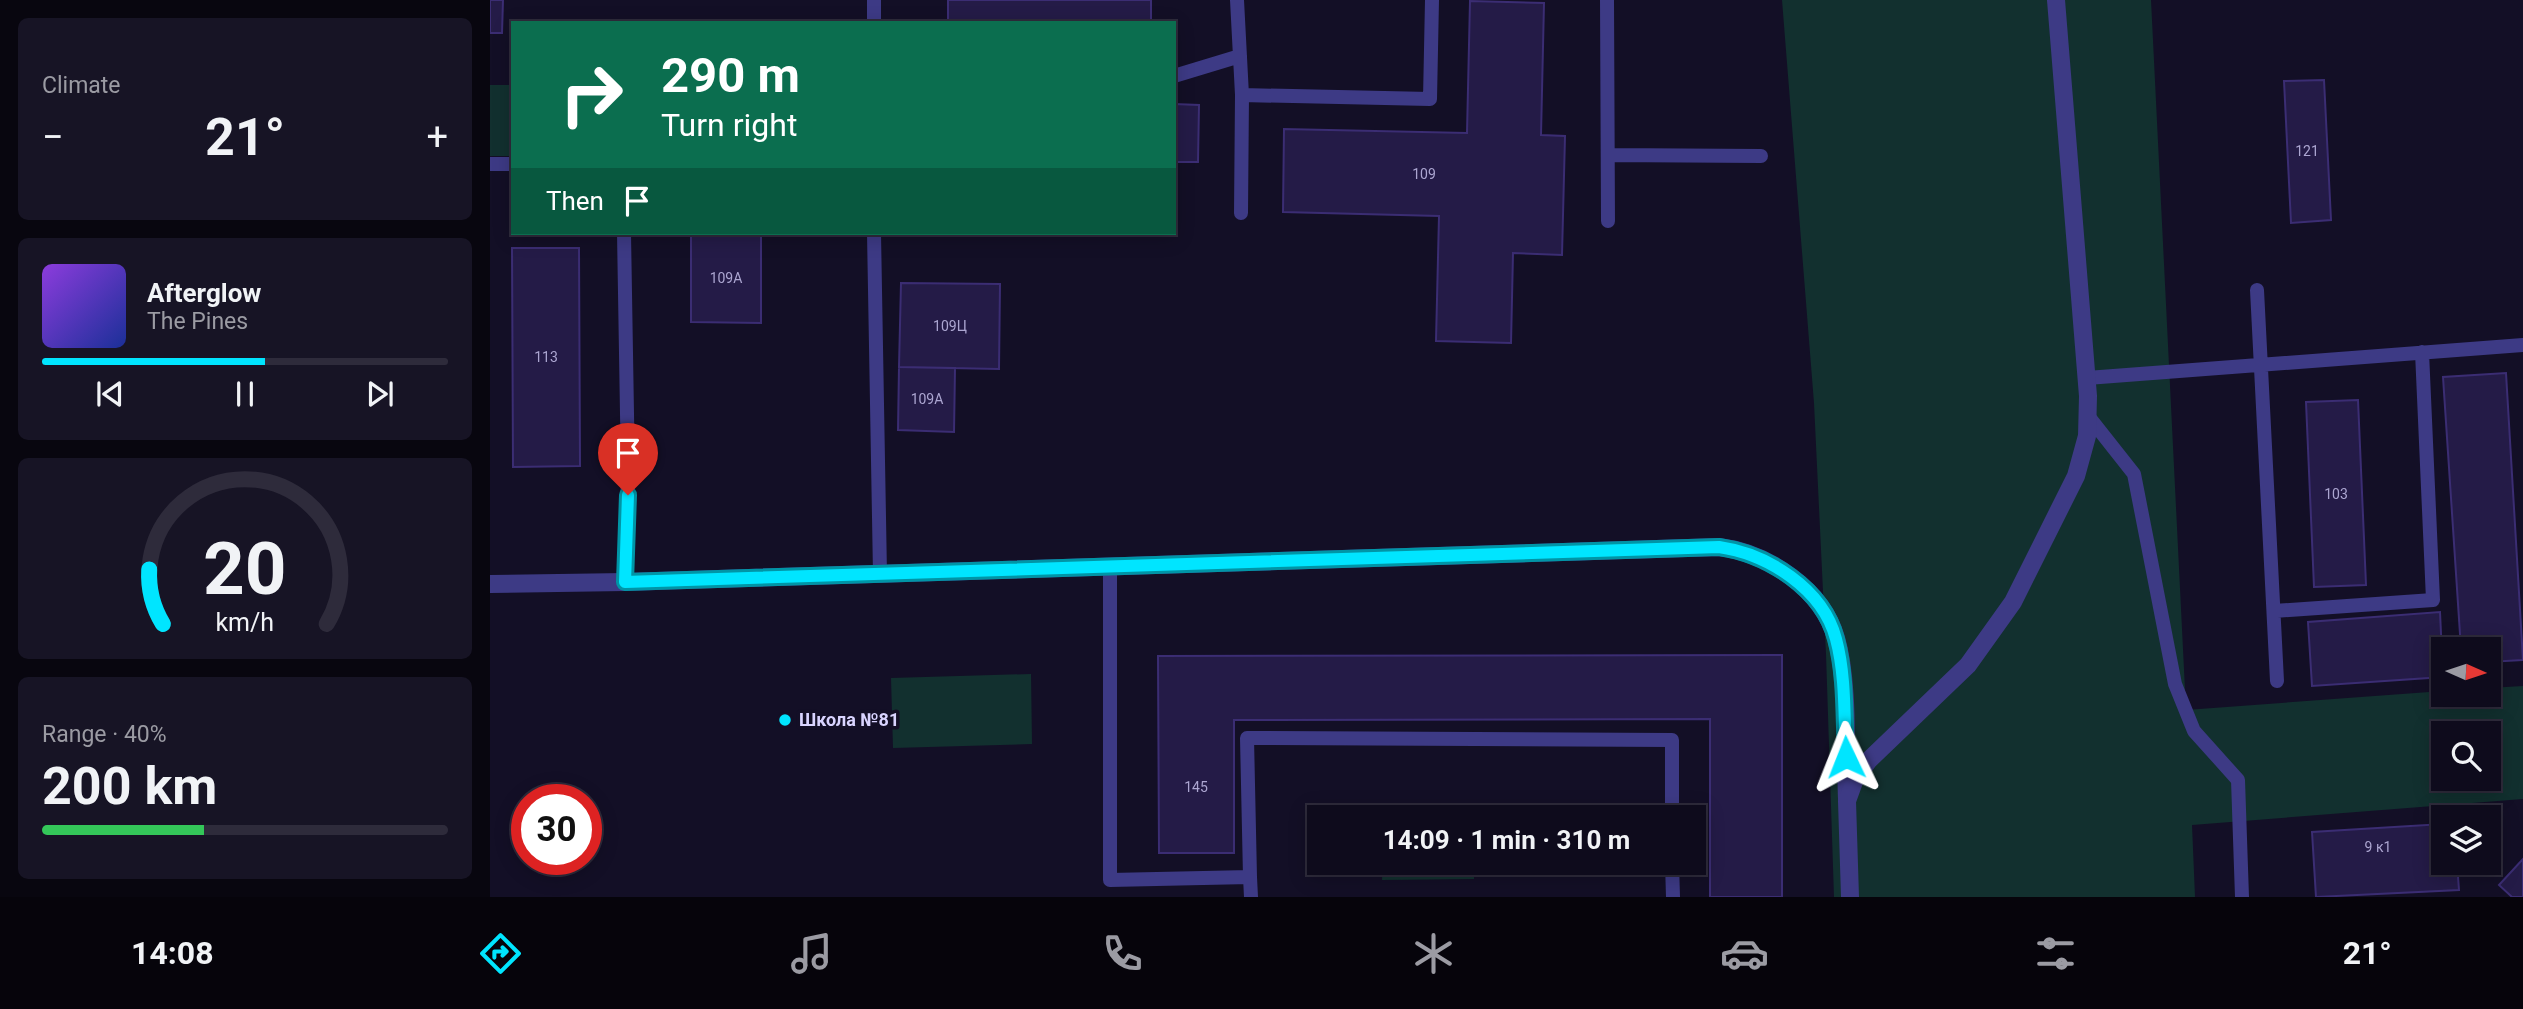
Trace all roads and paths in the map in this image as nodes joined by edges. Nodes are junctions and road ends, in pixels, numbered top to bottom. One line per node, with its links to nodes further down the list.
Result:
1 (874, 0): 6 (lane)
2 (1237, 0): 7 (lane)
3 (1432, 0): 9 (lane)
4 (1607, 0): 10 (lane)
5 (2056, 0): 22 (street)
6 (874, 21)
7 (1240, 56): 8 (lane); 9 (lane)
8 (1176, 75)
9 (1242, 95): 14 (lane)
10 (1608, 155): 11 (lane); 15 (lane)
11 (1761, 156)
12 (490, 164): 13 (lane)
13 (511, 164)
14 (1241, 213)
15 (1608, 221)
16 (624, 235): 26 (lane)
17 (874, 235): 25 (lane)
18 (2257, 289): 21 (lane)
19 (2523, 345): 20 (lane)
20 (2422, 352): 21 (lane); 28 (lane)
21 (2262, 365): 22 (lane); 28 (lane)
22 (2087, 378): 23 (street)
23 (2089, 417): 30 (street); 37 (lane)
24 (1110, 566): 25 (street); 30 (street); 33 (lane)
25 (880, 574): 26 (street)
26 (625, 582): 27 (street)
27 (490, 584)
28 (2274, 611): 29 (lane)
29 (2277, 681)
30 (1847, 801): 36 (street)
31 (1672, 805): 33 (lane)
32 (1672, 875): 35 (lane)
33 (1250, 877): 34 (lane)
34 (1251, 897)
35 (1672, 897)
36 (1850, 897)
37 (2242, 897)

